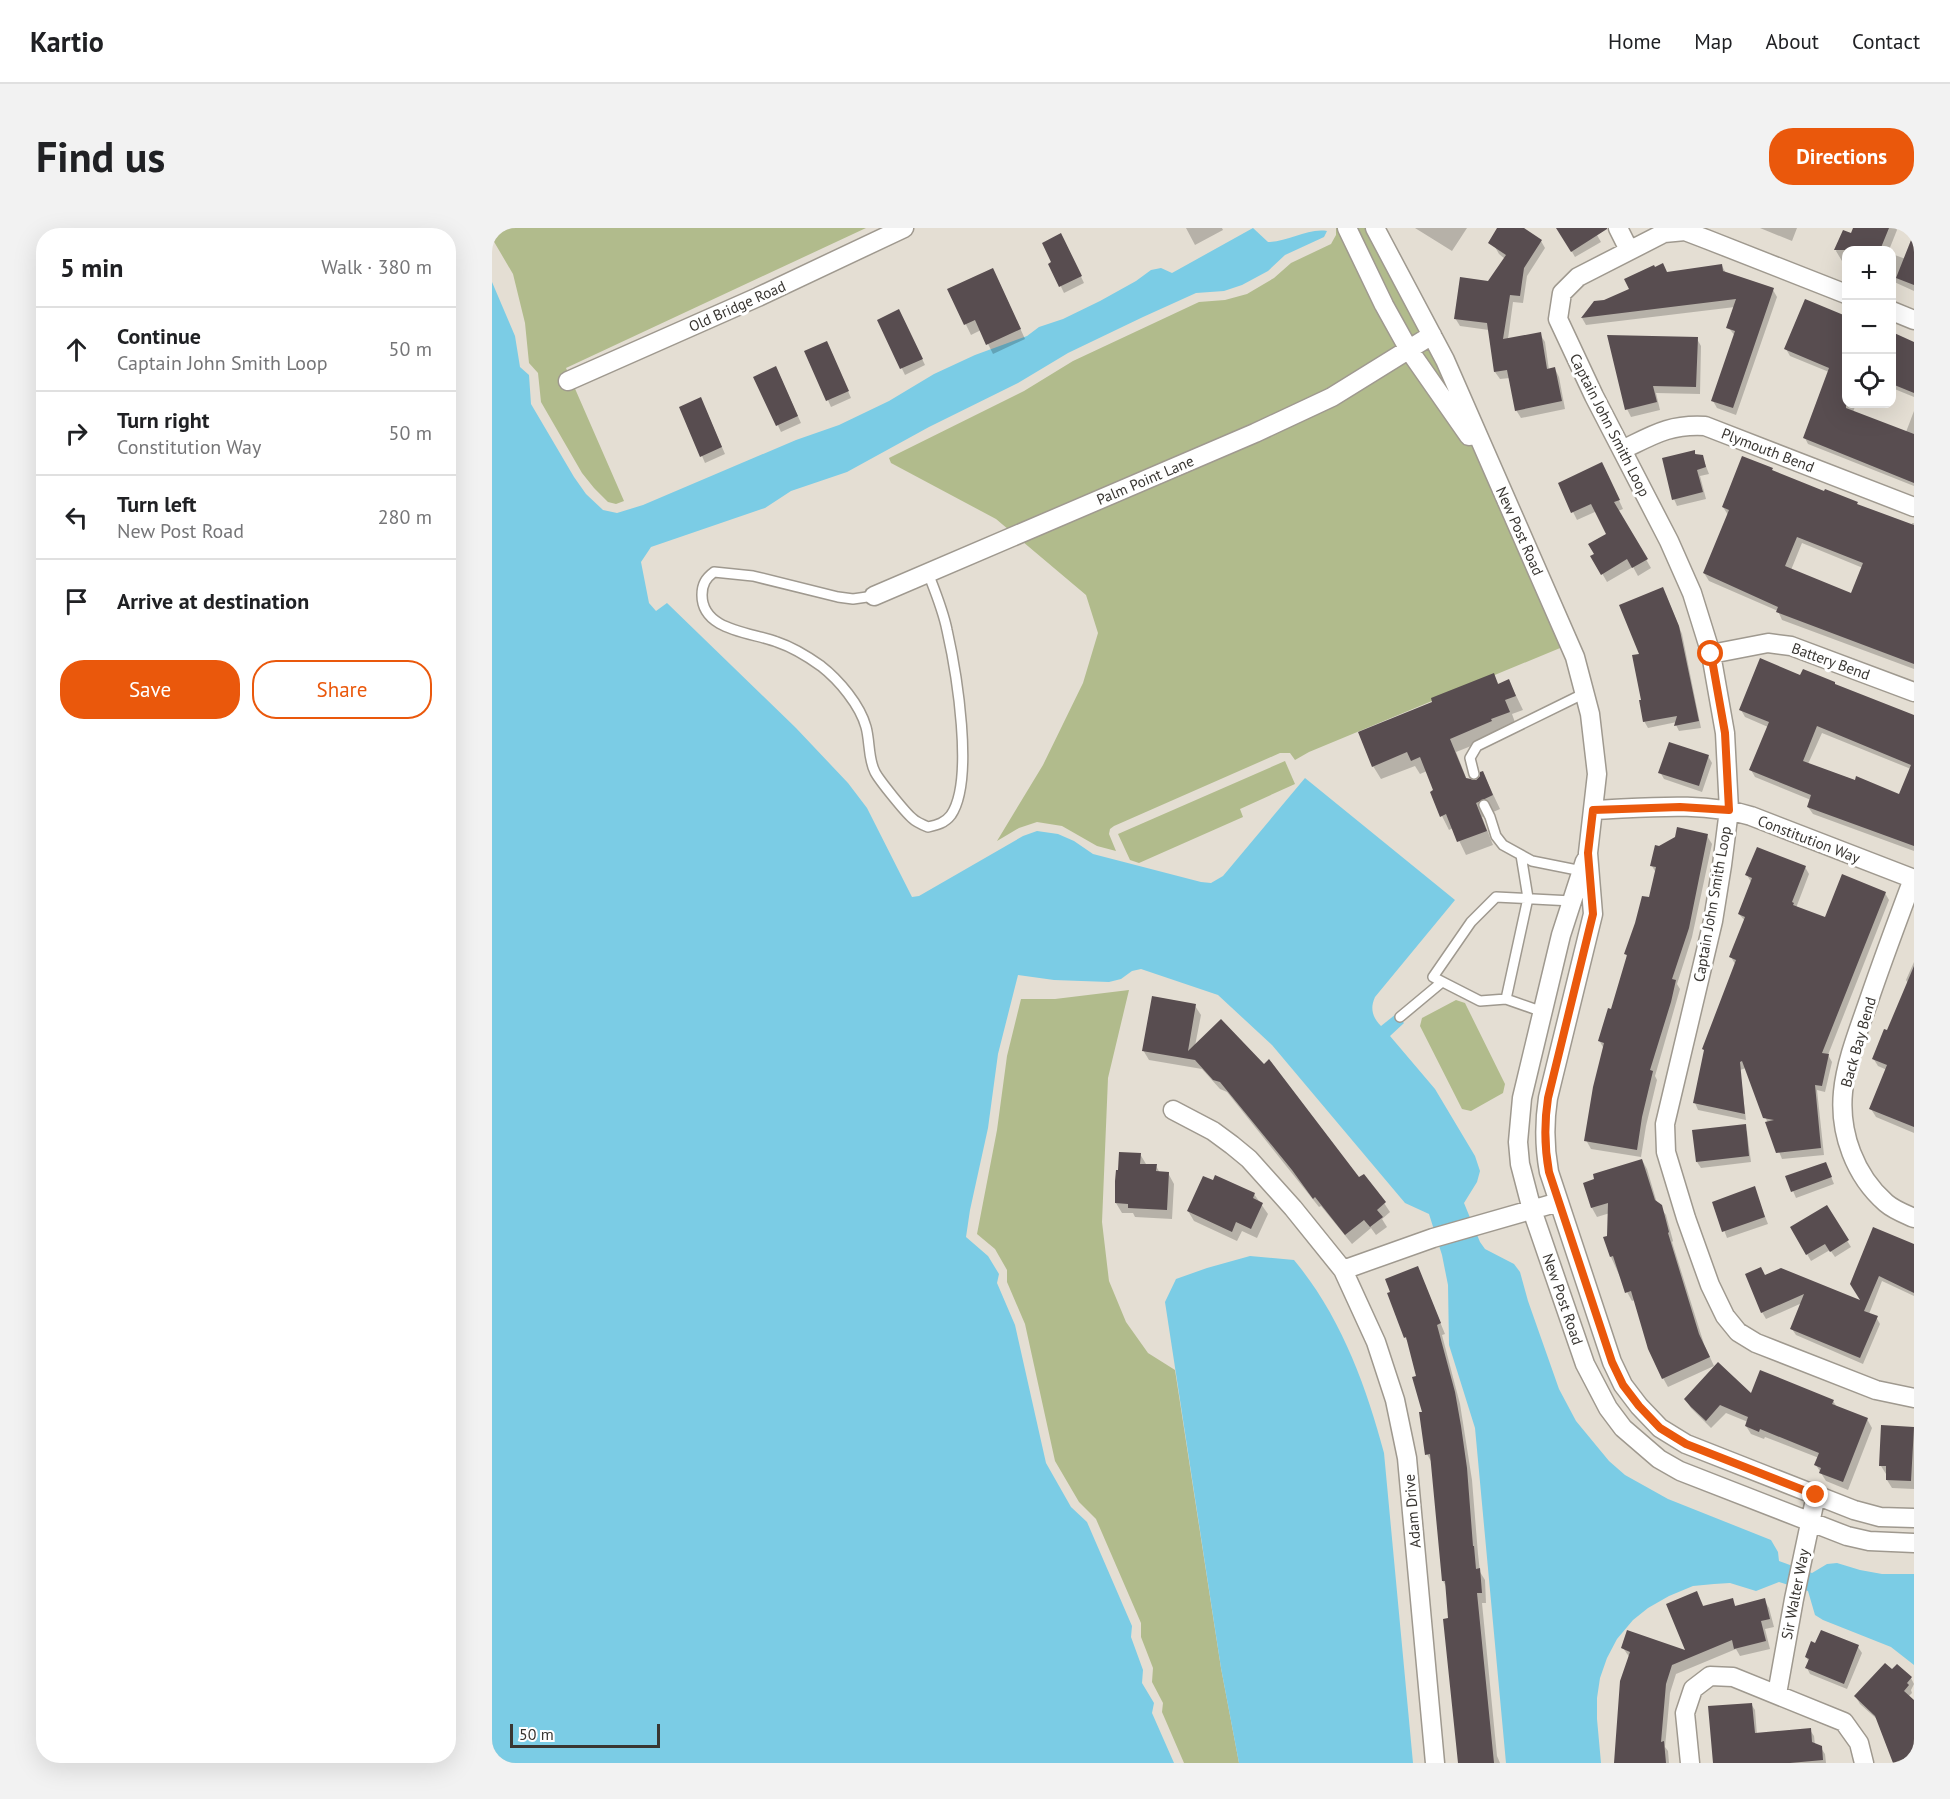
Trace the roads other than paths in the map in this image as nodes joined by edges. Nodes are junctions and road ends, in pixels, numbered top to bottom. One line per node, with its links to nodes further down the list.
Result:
1 (904, 228): 11 (street, Old Bridge Road)
2 (1347, 228): 10 (street)
3 (1375, 228): 9 (street, New Post Road)
4 (1618, 228): 5 (street)
5 (1629, 250): 6 (street, Captain John Smith Loop); 12 (street, Captain John Smith Loop)
6 (1842, 292)
7 (1896, 313): 8 (street)
8 (1914, 320)
9 (1431, 335): 10 (street, Palm Point Lane); 13 (street, New Post Road)
10 (1409, 350): 13 (street); 15 (street, Palm Point Lane)
11 (568, 381)
12 (1622, 450): 14 (street, Plymouth Bend); 17 (street, Captain John Smith Loop)
13 (1493, 471): 19 (street, New Post Road)
14 (1914, 507)
15 (928, 573): 16 (street, Palm Point Lane); 16 (lane)
16 (874, 596)
17 (1711, 654): 18 (street, Battery Bend); 23 (street, Captain John Smith Loop)
18 (1914, 692)
19 (1585, 693): 20 (lane); 22 (street, New Post Road)
20 (1474, 774)
21 (1484, 805): 25 (lane)
22 (1593, 810): 23 (street, Constitution Way); 24 (street, New Post Road)
23 (1729, 810): 27 (street, Constitution Way); 39 (street, Captain John Smith Loop)
24 (1588, 853): 26 (street, New Post Road); 35 (street, New Post Road)
25 (1521, 855): 26 (lane); 28 (lane)
26 (1582, 871): 29 (street, New Post Road)
27 (1914, 879): 37 (street, Back Bay Bend)
28 (1528, 898): 29 (lane); 30 (lane); 31 (lane)
29 (1572, 901): 32 (street, New Post Road)
30 (1442, 982): 31 (lane); 33 (lane)
31 (1506, 999): 32 (lane)
32 (1543, 1012): 36 (street, New Post Road)
33 (1400, 1017)
34 (1173, 1110): 38 (street, Adam Drive)
35 (1559, 1202): 36 (street); 40 (street, New Post Road)
36 (1532, 1210): 38 (street); 42 (street, New Post Road)
37 (1914, 1218)
38 (1343, 1270): 45 (street, Adam Drive)
39 (1914, 1398)
40 (1816, 1495): 41 (street, New Post Road); 42 (street, Sir Walter Way)
41 (1914, 1518)
42 (1809, 1521): 43 (street, New Post Road); 44 (street, Sir Walter Way)
43 (1914, 1543)
44 (1777, 1694): 46 (street); 47 (street)
45 (1435, 1763)
46 (1690, 1763)
47 (1864, 1763)

